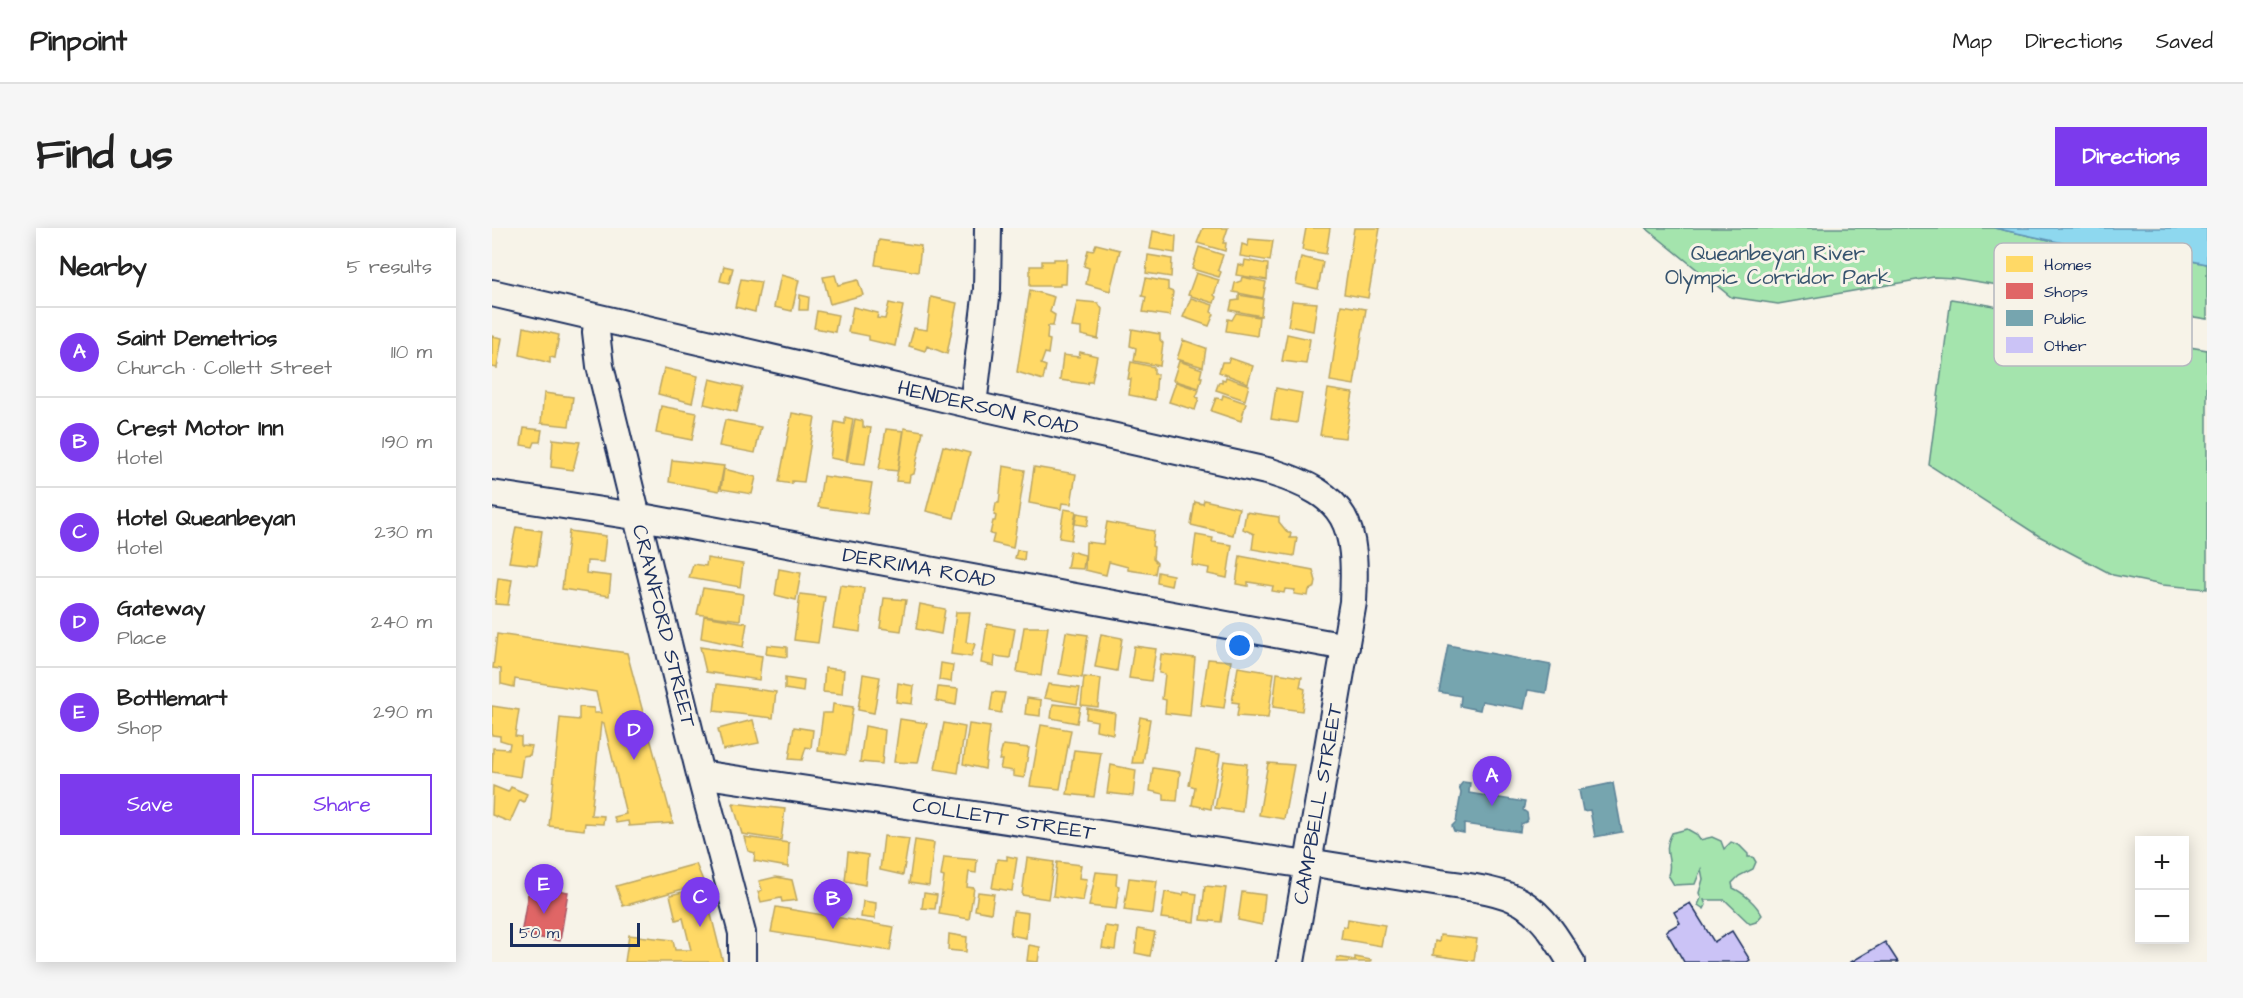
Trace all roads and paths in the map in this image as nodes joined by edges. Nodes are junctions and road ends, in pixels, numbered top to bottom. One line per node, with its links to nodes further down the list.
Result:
1 (988, 229): 4 (street)
2 (492, 293): 3 (street, HENDERSON ROAD)
3 (598, 318): 4 (street, HENDERSON ROAD); 6 (street, CRAWFORD STREET)
4 (973, 405): 7 (street, HENDERSON ROAD)
5 (492, 494): 6 (street, DERRIMA ROAD)
6 (637, 516): 7 (street, DERRIMA ROAD); 8 (street, CRAWFORD STREET)
7 (1346, 646): 9 (street, CAMPBELL STREET)
8 (700, 774): 9 (street, COLLETT STREET); 10 (street, CRAWFORD STREET)
9 (1308, 864): 13 (street, CAMPBELL STREET); 14 (street, COLLETT STREET)
10 (742, 933): 11 (street, CRAWFORD STREET); 12 (street, CRAWFORD STREET)
11 (742, 962)
12 (756, 962)
13 (1291, 962)
14 (1571, 962)

